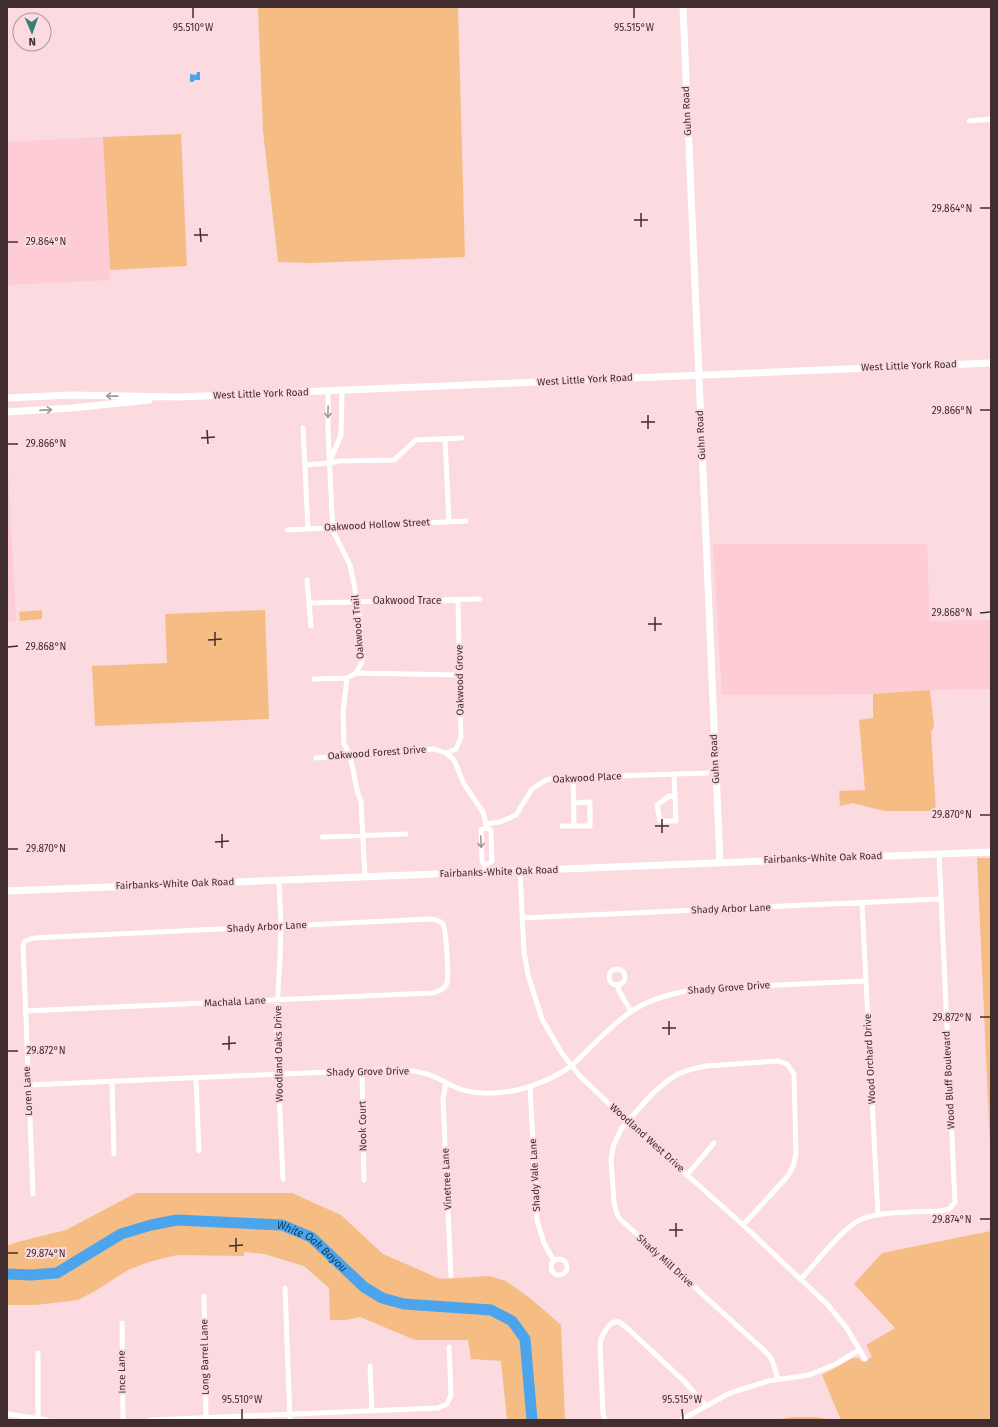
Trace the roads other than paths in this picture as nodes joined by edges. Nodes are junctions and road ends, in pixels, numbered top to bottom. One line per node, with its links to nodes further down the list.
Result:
1 (683, 7): 5 (street, Guhn Road)
2 (991, 119): 3 (street)
3 (969, 121)
4 (991, 363): 5 (street, West Little York Road)
5 (698, 374): 7 (street, West Little York Road); 47 (street, Guhn Road)
6 (328, 391): 7 (street, West Little York Road); 8 (street, West Little York Road); 14 (street, Oakwood Trail, one-way to 14)
7 (342, 391): 14 (street, Oakwood Trail)
8 (179, 397): 9 (street, West Little York Road, one-way to 9); 10 (street, West Little York Road, one-way to 8)
9 (7, 398)
10 (7, 412)
11 (303, 428): 15 (street)
12 (462, 438): 13 (street)
13 (445, 439): 14 (street); 17 (street)
14 (329, 464): 15 (street); 18 (street, Oakwood Trail)
15 (305, 465): 19 (street)
16 (466, 521): 17 (street, Oakwood Hollow Street)
17 (449, 522): 18 (street, Oakwood Hollow Street)
18 (333, 528): 19 (street, Oakwood Hollow Street); 24 (street, Oakwood Trail)
19 (308, 529): 20 (street, Oakwood Hollow Street)
20 (287, 530)
21 (306, 580): 25 (street)
22 (480, 599): 23 (street, Oakwood Trace)
23 (458, 600): 24 (street, Oakwood Trace); 28 (street, Oakwood Grove)
24 (357, 601): 25 (street, Oakwood Trace); 27 (street, Oakwood Trail)
25 (310, 603): 26 (street)
26 (311, 626)
27 (356, 673): 28 (street); 29 (street)
28 (460, 675): 31 (street, Oakwood Grove)
29 (347, 678): 30 (street); 32 (street)
30 (314, 679)
31 (446, 753): 32 (street, Oakwood Forest Drive); 39 (street)
32 (350, 755): 33 (street, Oakwood Forest Drive); 43 (street)
33 (316, 758)
34 (707, 773): 35 (street, Oakwood Place)
35 (674, 774): 36 (street, Oakwood Place); 37 (street)
36 (573, 777): 38 (street); 39 (street, Oakwood Place)
37 (675, 797): 37 (street)
38 (574, 803): 41 (street); 41 (street)
39 (486, 826): 48 (street, one-way to 48); 48 (street)
40 (562, 826): 41 (street)
41 (574, 826)
42 (406, 834): 43 (street)
43 (363, 835): 44 (street); 50 (street)
44 (322, 837)
45 (991, 852): 46 (street, Fairbanks-White Oak Road)
46 (939, 854): 47 (street, Fairbanks-White Oak Road); 53 (street, Wood Bluff Boulevard)
47 (720, 863): 49 (street, Fairbanks-White Oak Road)
48 (486, 868): 49 (street, Fairbanks-White Oak Road); 50 (street, Fairbanks-White Oak Road)
49 (520, 871): 55 (street, Woodland West Drive)
50 (365, 877): 51 (street, Fairbanks-White Oak Road)
51 (279, 880): 52 (street, Fairbanks-White Oak Road); 56 (street, Woodland Oaks Drive)
52 (7, 891)
53 (940, 899): 54 (street, Shady Arbor Lane); 80 (street, Wood Bluff Boulevard)
54 (862, 903): 55 (street, Shady Arbor Lane); 58 (street, Wood Orchard Drive)
55 (522, 918): 64 (street, Woodland West Drive)
56 (281, 926): 57 (street, Shady Arbor Lane); 60 (street, Shady Arbor Lane); 61 (street, Woodland Oaks Drive)
57 (25, 941): 62 (street, Loren Lane)
58 (866, 981): 63 (street, Shady Grove Drive); 80 (street, Wood Orchard Drive)
59 (618, 984): 63 (street)
60 (444, 988): 61 (street, Machala Lane)
61 (278, 1000): 62 (street, Machala Lane); 66 (street, Woodland Oaks Drive)
62 (25, 1011): 70 (street, Loren Lane)
63 (631, 1011): 64 (street, Shady Grove Drive)
64 (571, 1066): 71 (street, Shady Grove Drive); 72 (street, Woodland West Drive)
65 (362, 1071): 66 (street, Shady Grove Drive); 69 (street, Shady Grove Drive); 78 (street, Nook Court)
66 (278, 1075): 67 (street, Shady Grove Drive); 77 (street, Woodland Oaks Drive)
67 (196, 1078): 68 (street, Shady Grove Drive); 74 (street)
68 (112, 1082): 70 (street, Shady Grove Drive); 75 (street)
69 (446, 1083): 71 (street, Shady Grove Drive); 83 (street, Vinetree Lane)
70 (28, 1085): 79 (street, Loren Lane)
71 (530, 1086): 82 (street, Shady Vale Lane)
72 (627, 1121): 76 (street, Woodland West Drive); 81 (street, Shady Mill Drive); 93 (street, Shady Mill Drive)
73 (714, 1143): 76 (street)
74 (198, 1151)
75 (114, 1154)
76 (687, 1175): 81 (street, Woodland West Drive)
77 (283, 1179)
78 (364, 1180)
79 (33, 1194)
80 (878, 1215): 84 (street)
81 (743, 1225): 84 (street, Woodland West Drive)
82 (554, 1261)
83 (451, 1276)
84 (801, 1279): 89 (street, Woodland West Drive)
85 (285, 1288): 97 (street)
86 (204, 1296): 99 (street, Long Barrel Lane)
87 (122, 1323): 101 (street, Ince Lane)
88 (449, 1347): 95 (street)
89 (859, 1350): 91 (street, Woodland West Drive); 93 (street)
90 (38, 1353): 98 (street)
91 (865, 1359)
92 (370, 1366): 95 (street)
93 (778, 1379): 94 (street)
94 (706, 1406): 104 (street); 105 (street)
95 (372, 1411): 97 (street)
96 (7, 1414): 98 (street)
97 (290, 1414): 99 (street); 103 (street)
98 (38, 1418): 100 (street)
99 (206, 1418): 102 (street)
100 (47, 1420)
101 (123, 1420)
102 (150, 1420)
103 (290, 1420)
104 (606, 1420)
105 (681, 1420)

